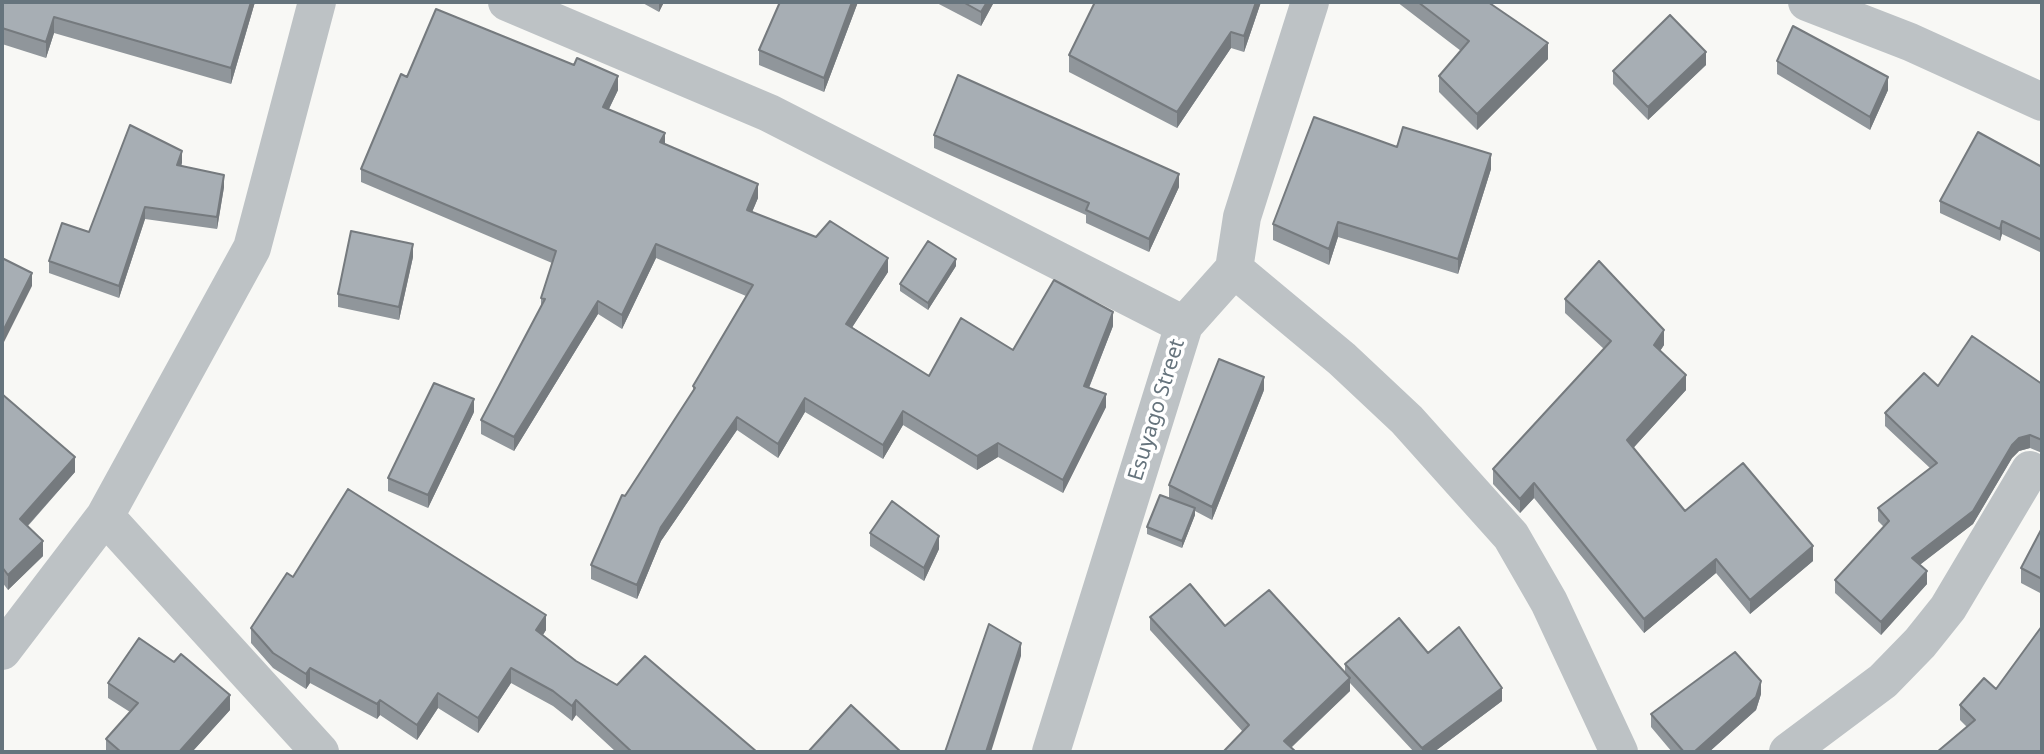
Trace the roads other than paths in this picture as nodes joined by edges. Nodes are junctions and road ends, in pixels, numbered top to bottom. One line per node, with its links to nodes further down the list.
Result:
1 (317, 2): 9 (street)
2 (507, 2): 7 (street)
3 (1310, 2): 6 (street)
4 (1807, 2): 5 (street)
5 (2042, 102)
6 (1234, 269): 7 (street, Esuyago Street); 13 (street)
7 (1184, 325): 12 (street, Esuyago Street)
8 (2030, 470): 14 (street)
9 (105, 516): 10 (street); 11 (street)
10 (2, 651)
11 (320, 752)
12 (1051, 752)
13 (1619, 752)
14 (1788, 752)

